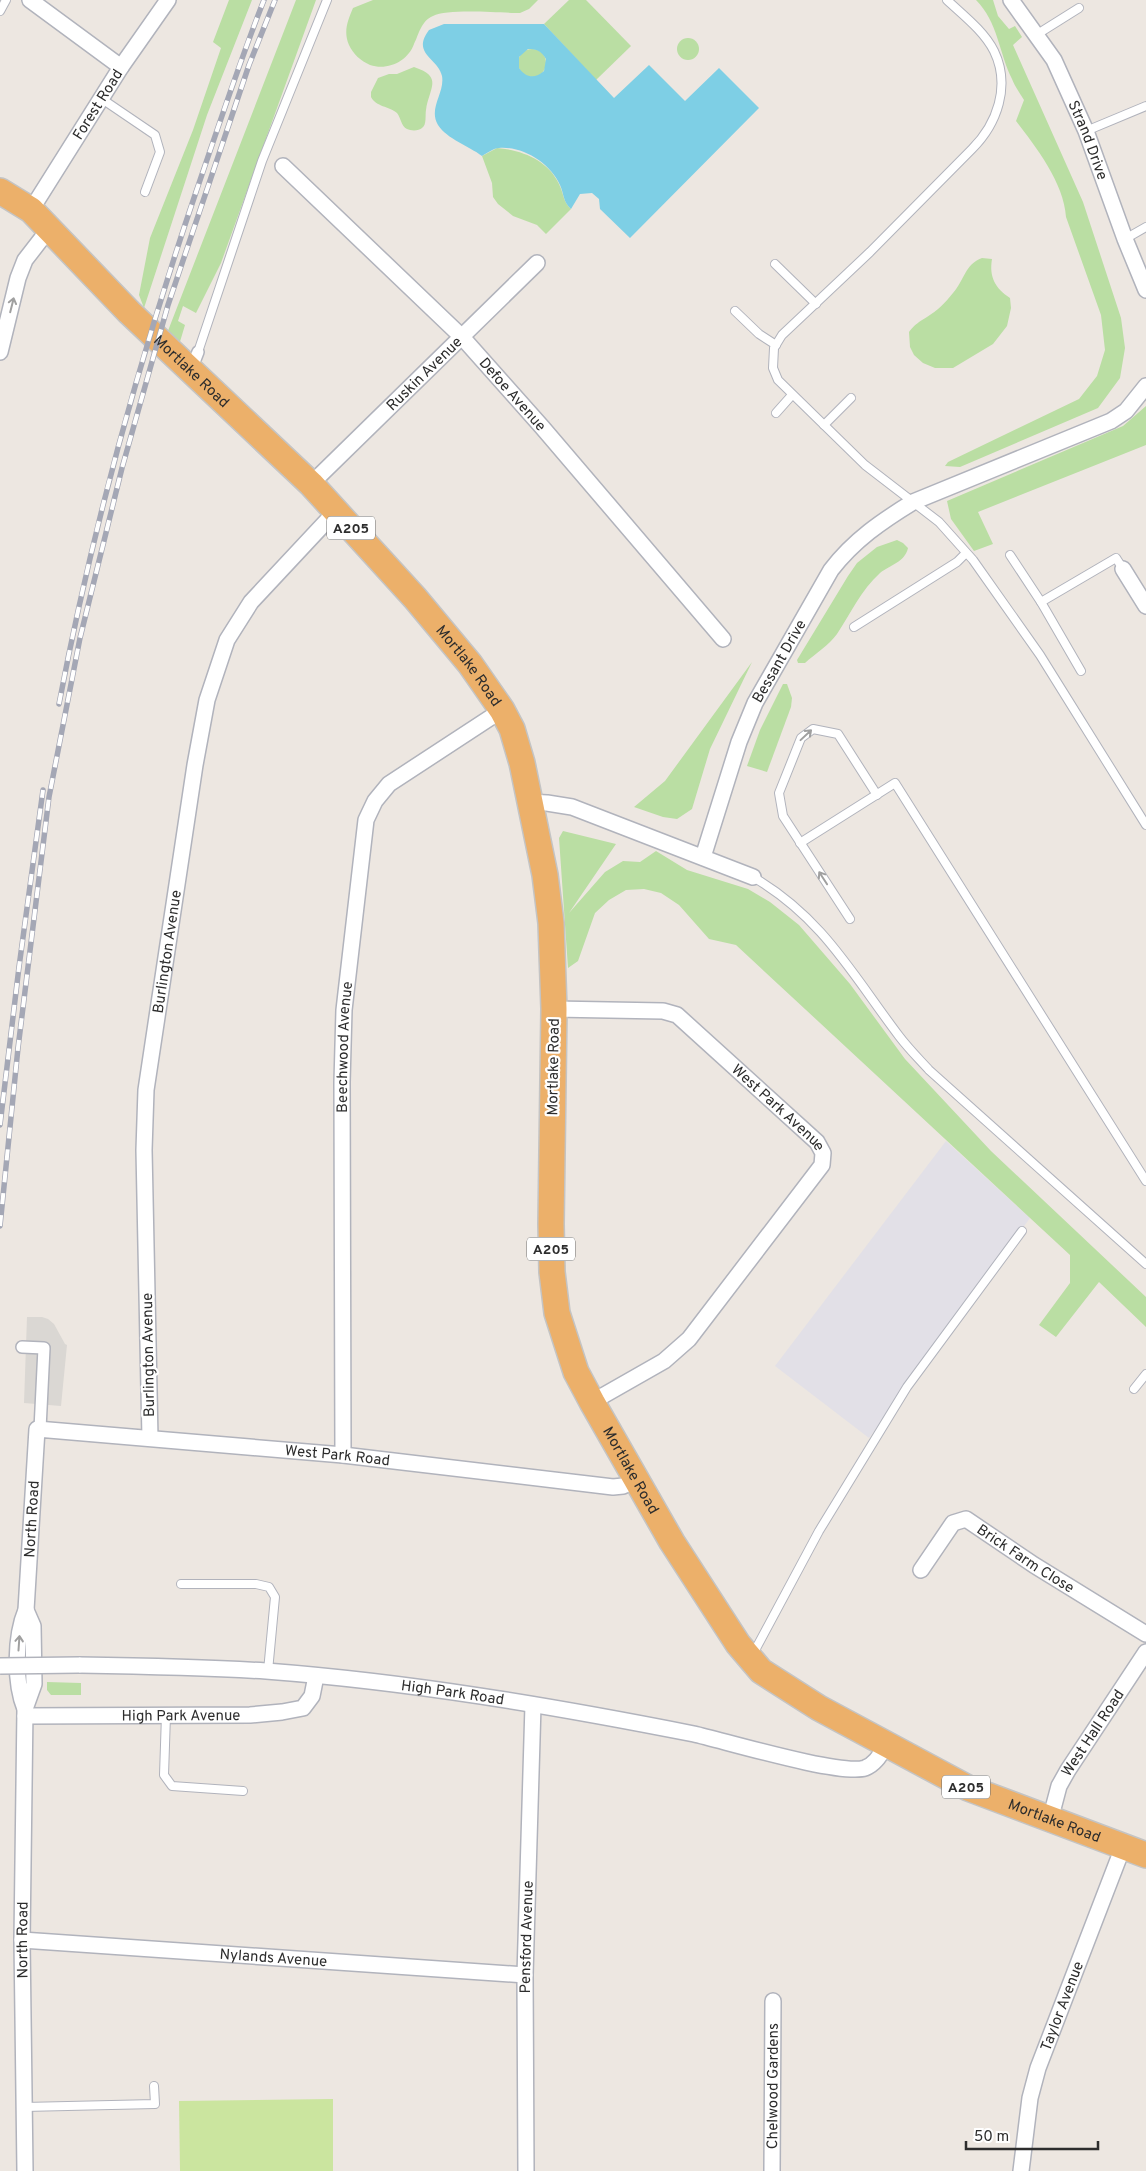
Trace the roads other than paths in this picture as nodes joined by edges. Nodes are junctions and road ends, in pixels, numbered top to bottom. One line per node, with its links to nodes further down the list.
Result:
1 (6, 0): 8 (lane)
2 (30, 0): 10 (street)
3 (168, 0): 10 (street, Forest Road)
4 (327, 0): 29 (lane)
5 (947, 0): 24 (lane)
6 (1011, 0): 9 (street, Strand Drive)
7 (1079, 8): 9 (lane)
8 (0, 11)
9 (1036, 35): 13 (street, Strand Drive)
10 (121, 67): 11 (street, Forest Road)
11 (102, 99): 16 (lane); 17 (street, Forest Road)
12 (1146, 106): 13 (lane)
13 (1086, 130): 20 (street, Strand Drive)
14 (283, 166): 26 (street, Defoe Avenue)
15 (0, 191): 17 (highway, Mortlake Road / A205)
16 (146, 192)
17 (31, 210): 19 (highway, Mortlake Road / A205)
18 (1146, 227): 20 (lane)
19 (49, 229): 28 (street, one-way to 19); 29 (highway, Mortlake Road / A205)
20 (1125, 239): 23 (street, Strand Drive)
21 (536, 263): 26 (street, Ruskin Avenue)
22 (775, 264): 24 (lane)
23 (1146, 290)
24 (816, 304): 27 (lane)
25 (735, 311): 27 (lane)
26 (462, 337): 35 (street, Ruskin Avenue); 44 (street, Defoe Avenue)
27 (776, 345): 31 (lane)
28 (0, 352)
29 (194, 361): 35 (highway, Mortlake Road / A205)
30 (1146, 386): 36 (street)
31 (792, 395): 33 (lane); 34 (lane)
32 (851, 398): 34 (lane)
33 (776, 413)
34 (824, 425): 36 (lane)
35 (311, 484): 37 (highway, Mortlake Road / A205)
36 (913, 502): 38 (lane); 51 (street, Bessant Drive)
37 (336, 512): 46 (highway, Mortlake Road / A205); 63 (street, Burlington Avenue)
38 (966, 554): 43 (lane); 49 (lane)
39 (1010, 554): 41 (lane)
40 (1123, 569): 41 (lane); 42 (street)
41 (1041, 602): 45 (lane)
42 (1146, 606)
43 (854, 627)
44 (723, 639)
45 (1080, 671)
46 (502, 710): 48 (highway, Mortlake Road / A205); 64 (street, Beechwood Avenue)
47 (876, 795): 50 (lane); 50 (lane, one-way to 47); 55 (lane)
48 (529, 802): 51 (street); 54 (highway, Mortlake Road / A205)
49 (1146, 825)
50 (800, 843): 53 (lane, one-way to 50)
51 (703, 857): 52 (street)
52 (753, 877): 57 (lane)
53 (850, 919)
54 (554, 1009): 61 (highway, Mortlake Road / A205); 61 (street, West Park Avenue)
55 (1146, 1181)
56 (1022, 1231): 70 (lane)
57 (1146, 1264)
58 (22, 1347): 62 (street, North Road)
59 (1146, 1374): 60 (lane)
60 (1134, 1389)
61 (592, 1402): 65 (highway, Mortlake Road / A205)
62 (39, 1429): 63 (street, West Park Road); 75 (street, North Road)
63 (150, 1438): 64 (street, West Park Road)
64 (343, 1456): 65 (street, West Park Road)
65 (636, 1480): 70 (highway, Mortlake Road / A205)
66 (921, 1570): 68 (street, Brick Farm Close)
67 (181, 1584): 72 (lane)
68 (1146, 1634)
69 (1146, 1652): 79 (street, West Hall Road)
70 (749, 1659): 77 (highway, Mortlake Road / A205)
71 (0, 1666): 72 (street, High Park Road, bridge)
72 (268, 1671): 73 (street, High Park Road)
73 (316, 1676): 74 (street, High Park Road); 76 (street, High Park Avenue)
74 (534, 1704): 77 (street, High Park Road); 82 (street, Pensford Avenue)
75 (25, 1712): 76 (street, High Park Avenue); 81 (street, North Road)
76 (166, 1715): 78 (lane)
77 (887, 1744): 79 (highway, Mortlake Road / A205)
78 (243, 1791)
79 (1050, 1820): 80 (highway, Mortlake Road / A205)
80 (1135, 1851): 89 (street, Taylor Avenue)
81 (22, 1940): 82 (street, Nylands Avenue); 85 (street, North Road)
82 (525, 1975): 87 (street, Pensford Avenue)
83 (773, 2001): 88 (street, Chelwood Gardens)
84 (154, 2086): 85 (lane)
85 (24, 2107): 86 (street, North Road)
86 (25, 2171)
87 (526, 2171)
88 (772, 2171)
89 (1021, 2171)

